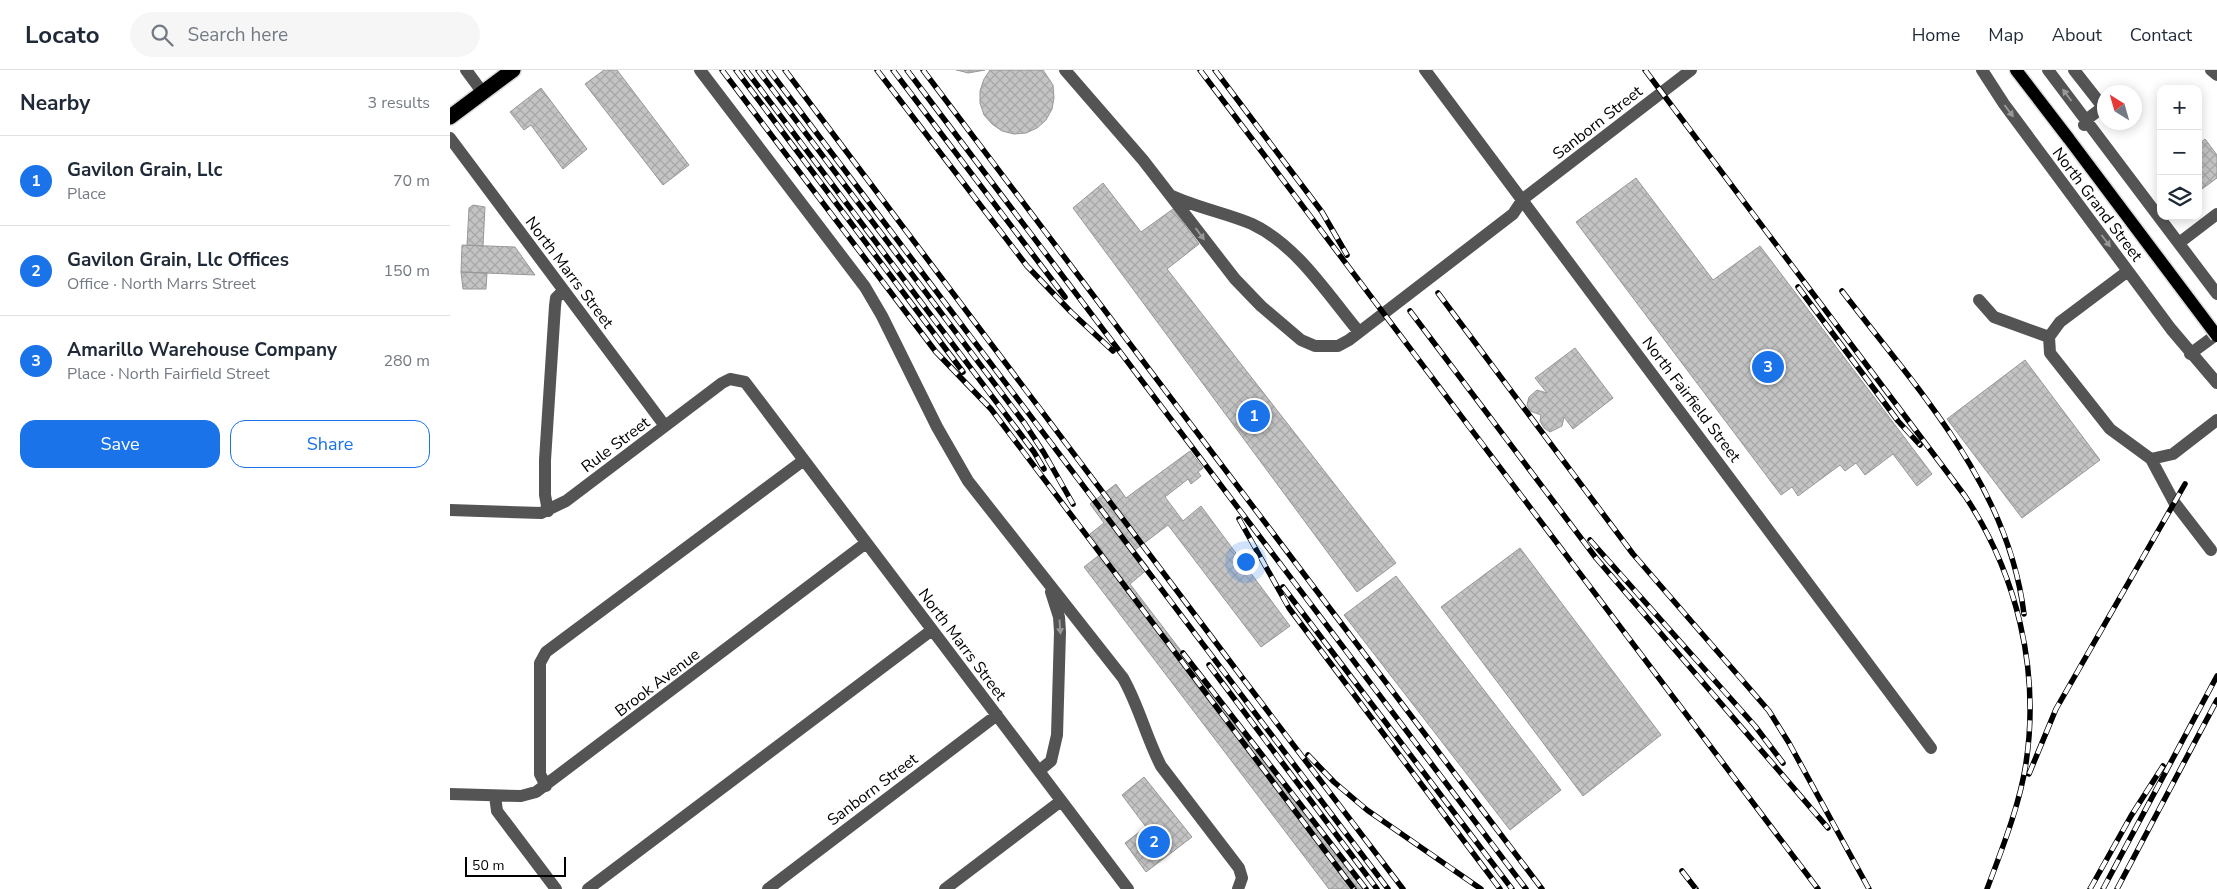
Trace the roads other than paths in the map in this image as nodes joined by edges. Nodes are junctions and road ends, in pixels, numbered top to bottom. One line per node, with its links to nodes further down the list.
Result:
1 (466, 70): 13 (street)
2 (513, 70): 13 (highway)
3 (700, 70): 39 (street)
4 (1065, 70): 17 (street, Sanborn Street)
5 (1425, 70): 18 (street, North Fairfield Street)
6 (1691, 70): 18 (street, Sanborn Street)
7 (1982, 70): 21 (street, North Grand Street, one-way to 21)
8 (2016, 70): 26 (main road, North Grand Street, bridge)
9 (2048, 70): 15 (street, one-way to 9)
10 (2074, 70): 15 (street)
11 (2211, 70): 12 (street)
12 (2217, 75)
13 (483, 92): 14 (highway)
14 (450, 118)
15 (2086, 120): 20 (street)
16 (450, 138): 22 (street, North Marrs Street)
17 (1170, 195): 25 (street); 25 (street, Sanborn Street, one-way to 25)
18 (1523, 199): 25 (street, Sanborn Street); 42 (street, North Fairfield Street)
19 (2217, 214): 20 (street)
20 (2179, 243): 23 (street)
21 (2128, 272): 27 (street); 28 (street, North Grand Street)
22 (563, 291): 32 (street, North Marrs Street); 36 (street)
23 (2217, 294)
24 (1979, 300): 27 (street)
25 (1359, 332)
26 (2217, 335): 28 (street, North Grand Street)
27 (2049, 337): 33 (street)
28 (2190, 354): 29 (street, North Grand Street)
29 (2217, 383)
30 (773, 418): 32 (street, Rule Street); 34 (street, North Marrs Street)
31 (2217, 420): 33 (street)
32 (665, 426): 36 (street, Rule Street)
33 (2151, 459): 38 (street)
34 (804, 460): 37 (street, North Marrs Street); 44 (street)
35 (450, 510): 36 (street, Rule Street)
36 (548, 511)
37 (866, 543): 40 (street, North Marrs Street); 44 (street, Brook Avenue)
38 (2211, 550)
39 (1046, 580): 43 (street, one-way to 43); 53 (street)
40 (932, 630): 41 (street, North Marrs Street); 49 (street)
41 (997, 715): 43 (street, North Marrs Street); 50 (street, Sanborn Street)
42 (1931, 748)
43 (1038, 771): 47 (street, North Marrs Street)
44 (546, 786): 46 (street, Brook Avenue)
45 (450, 794): 46 (street, Brook Avenue)
46 (495, 796): 48 (street)
47 (1061, 802): 51 (street); 52 (street, North Marrs Street)
48 (556, 889)
49 (588, 889)
50 (768, 889)
51 (945, 889)
52 (1127, 889)
53 (1238, 889)

